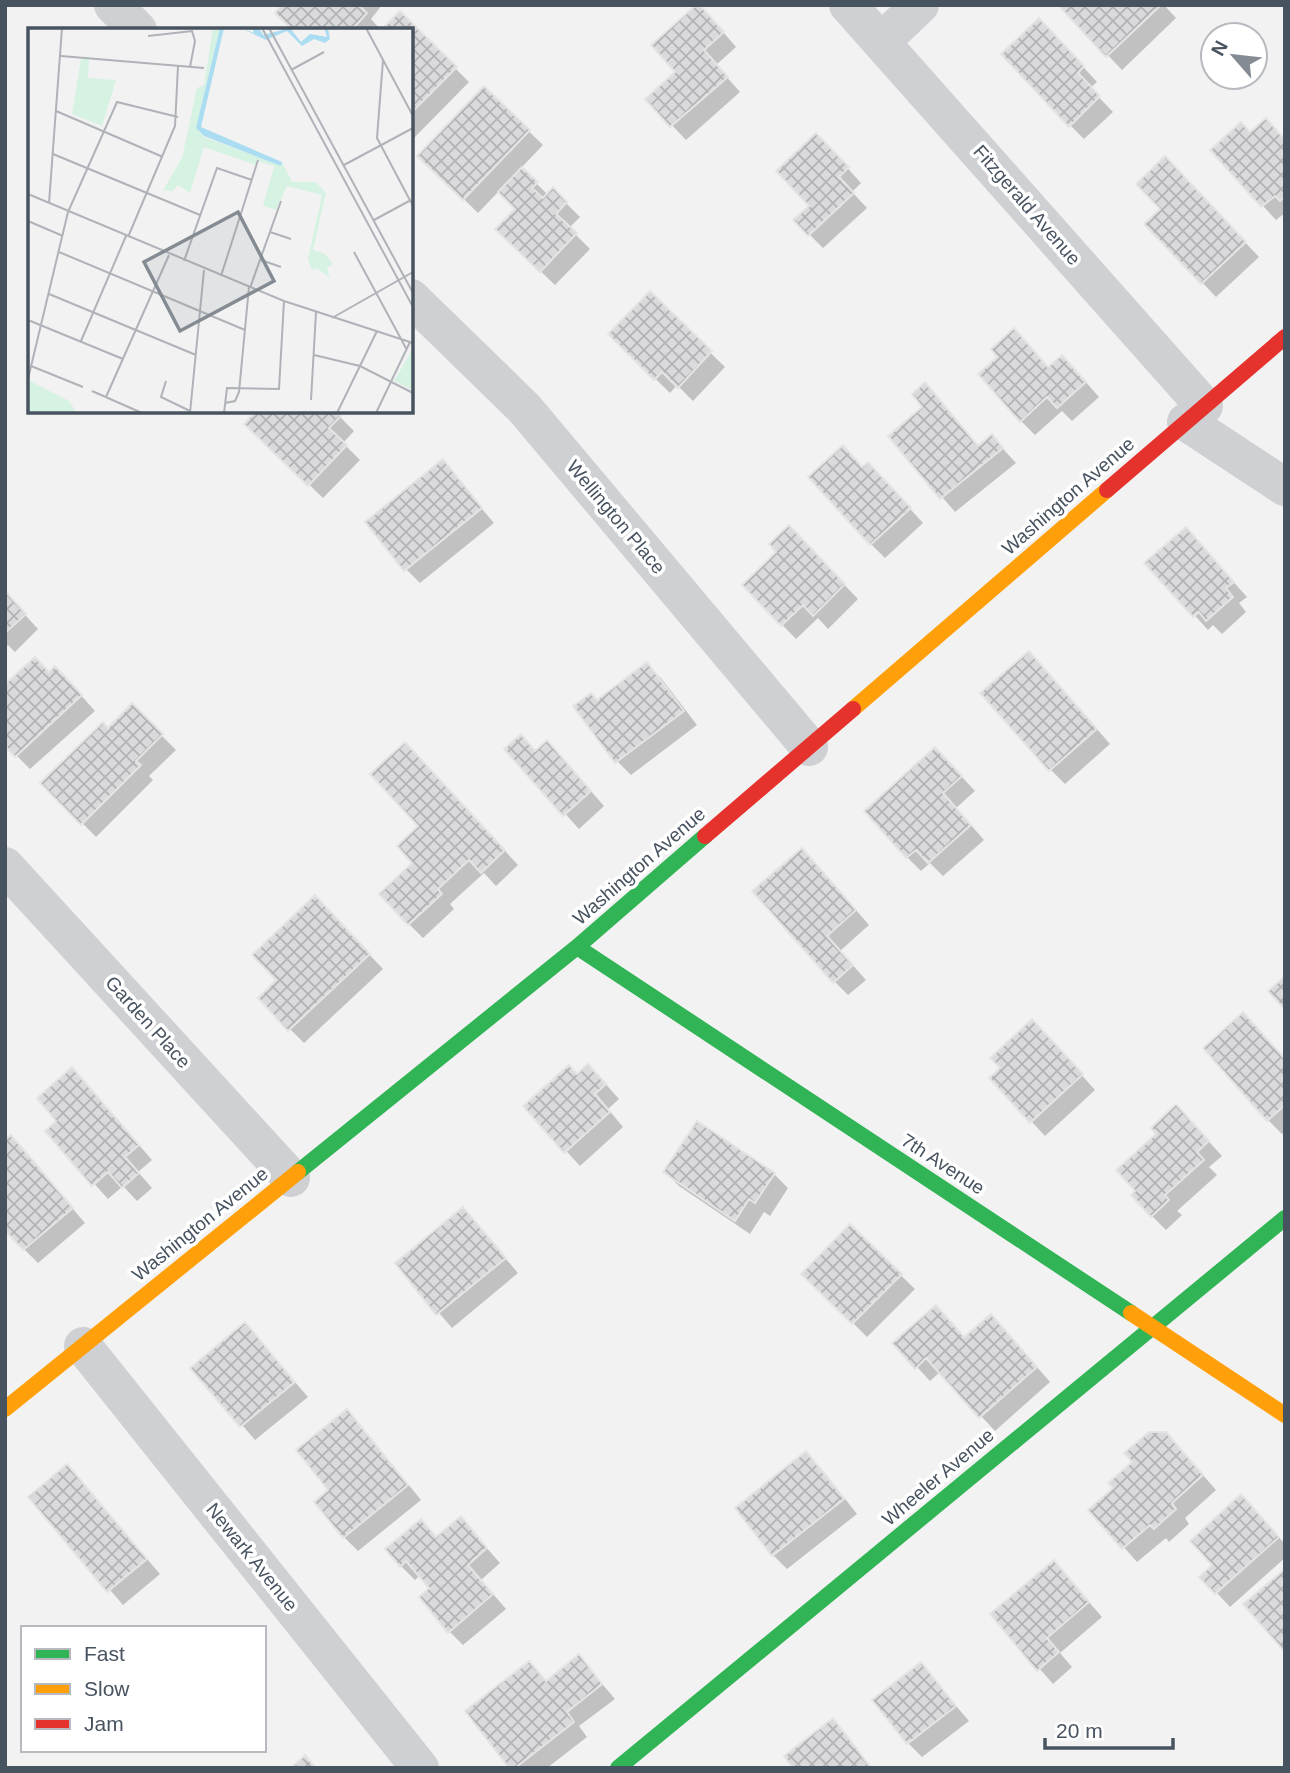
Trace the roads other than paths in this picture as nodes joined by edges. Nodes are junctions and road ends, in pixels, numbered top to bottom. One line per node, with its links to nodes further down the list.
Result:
1 (113, 5): 4 (street)
2 (848, 5): 5 (street, Fitzgerald Avenue)
3 (920, 5): 5 (street)
4 (136, 28)
5 (882, 41): 8 (street, Fitzgerald Avenue)
6 (413, 300): 10 (street, Wellington Place)
7 (1285, 337): 8 (street, Washington Avenue)
8 (1195, 414): 9 (street, Fitzgerald Avenue); 10 (street, Washington Avenue)
9 (1285, 487)
10 (809, 747): 12 (street, Washington Avenue)
11 (5, 866): 13 (street, Garden Place)
12 (577, 947): 13 (street, Washington Avenue); 15 (street, 7th Avenue)
13 (291, 1178): 16 (street, Washington Avenue)
14 (1285, 1218): 15 (street, Wheeler Avenue)
15 (1152, 1327): 18 (street, 7th Avenue); 20 (street, Wheeler Avenue)
16 (83, 1346): 17 (street, Washington Avenue); 19 (street, Newark Avenue)
17 (5, 1409)
18 (1285, 1415)
19 (420, 1768)
20 (618, 1768)

